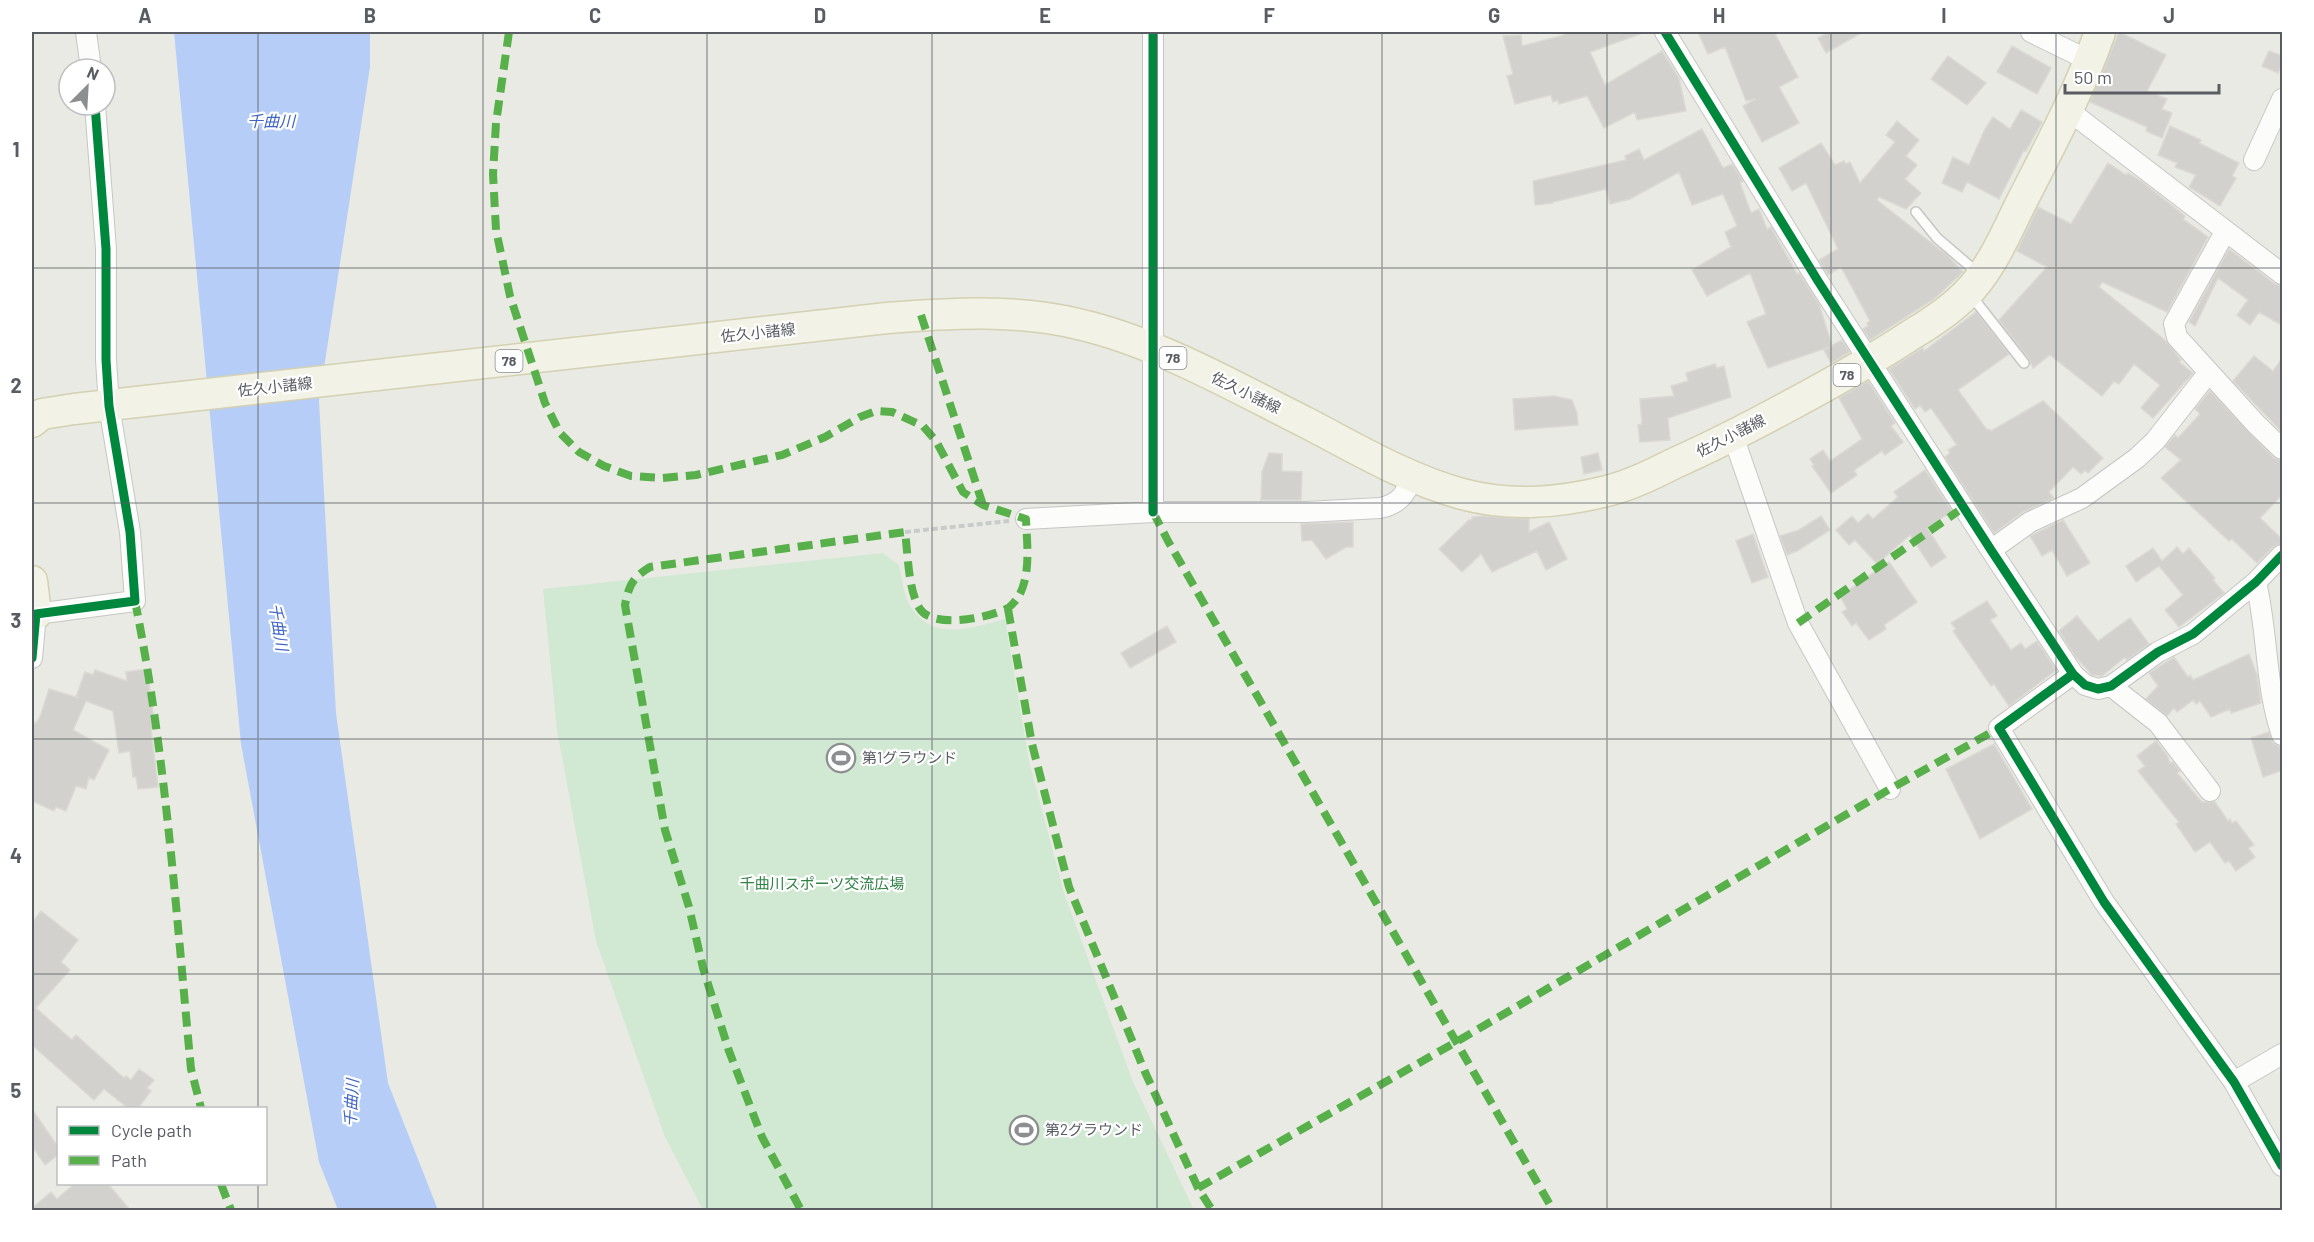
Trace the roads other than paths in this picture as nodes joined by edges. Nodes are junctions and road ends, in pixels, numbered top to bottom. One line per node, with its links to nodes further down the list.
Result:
1 (86, 32): 6 (street)
2 (1153, 32): 16 (street)
3 (1665, 32): 17 (street)
4 (2031, 32): 7 (street)
5 (2100, 32): 7 (main road, 佐久小諸線 / 78)
6 (89, 57)
7 (2090, 61): 9 (main road, 佐久小諸線 / 78)
8 (2283, 99): 11 (street)
9 (2068, 110): 13 (street); 15 (main road, 佐久小諸線 / 78)
10 (96, 117): 20 (street)
11 (2254, 160)
12 (1916, 212): 15 (lane)
13 (2225, 232): 14 (street); 19 (street)
14 (2283, 274)
15 (1975, 284): 17 (main road, 佐久小諸線 / 78); 18 (lane)
16 (1152, 348): 20 (main road, 佐久小諸線 / 78); 24 (main road, 佐久小諸線 / 78); 25 (street)
17 (1870, 362): 22 (main road, 佐久小諸線 / 78); 27 (street)
18 (2024, 363)
19 (2209, 372): 23 (street); 27 (street)
20 (120, 404): 21 (main road, 佐久小諸線 / 78); 31 (street)
21 (32, 422)
22 (1733, 436): 24 (main road, 佐久小諸線 / 78); 36 (street)
23 (2283, 449)
24 (1414, 476): 25 (street)
25 (1153, 512): 26 (street)
26 (1026, 519)
27 (1991, 550): 33 (street)
28 (2283, 555): 30 (street)
29 (32, 581): 31 (main road)
30 (2256, 582): 34 (street); 35 (street)
31 (34, 614): 32 (street)
32 (32, 658)
33 (2073, 674): 34 (street); 39 (street)
34 (2111, 686): 37 (street)
35 (2283, 735)
36 (1890, 789)
37 (2210, 791)
38 (2283, 1054): 39 (street)
39 (2234, 1082): 40 (street)
40 (2283, 1167)

